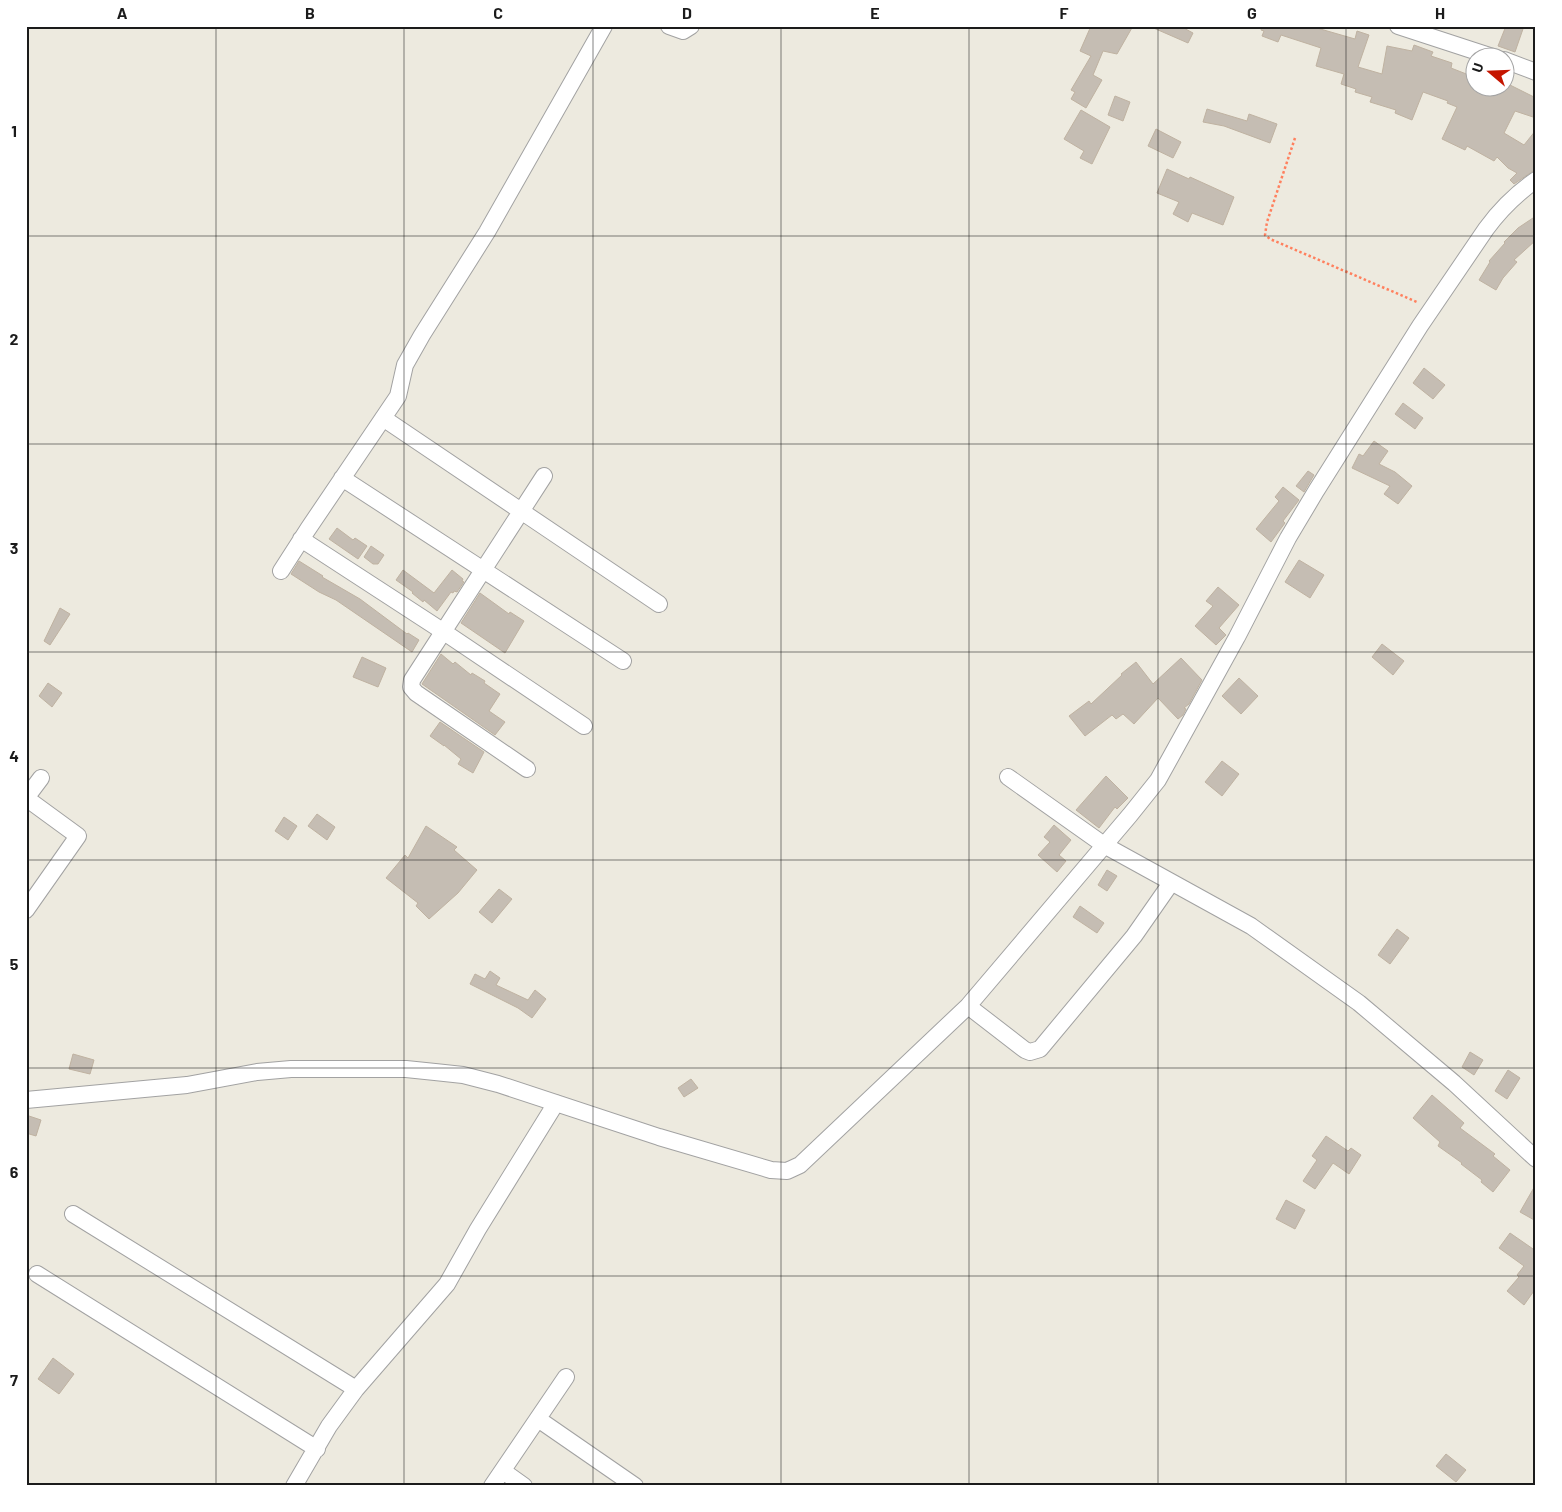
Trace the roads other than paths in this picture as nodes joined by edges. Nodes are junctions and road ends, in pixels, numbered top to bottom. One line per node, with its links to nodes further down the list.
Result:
1 (604, 26): 9 (street)
2 (669, 26): 3 (street)
3 (691, 26)
4 (1398, 26): 5 (street)
5 (1465, 48)
6 (1514, 64): 7 (street)
7 (1536, 72)
8 (1536, 180): 24 (street)
9 (383, 418): 11 (street); 12 (street)
10 (544, 476): 12 (street)
11 (342, 478): 13 (street); 14 (street)
12 (522, 511): 14 (street); 16 (street)
13 (301, 539): 15 (street); 17 (street)
14 (484, 570): 17 (street); 18 (street)
15 (281, 571)
16 (659, 604)
17 (444, 632): 19 (street); 20 (street)
18 (623, 661)
19 (584, 726)
20 (527, 769)
21 (1008, 777): 24 (street)
22 (41, 778): 23 (street)
23 (26, 798): 26 (street)
24 (1104, 845): 25 (street); 28 (street)
25 (1171, 883): 28 (street); 31 (street)
26 (33, 887): 27 (street)
27 (26, 910)
28 (968, 1006): 30 (street)
29 (26, 1100): 30 (street)
30 (556, 1103): 35 (street)
31 (1536, 1159)
32 (73, 1214): 35 (street)
33 (38, 1274): 37 (street)
34 (566, 1377): 36 (street)
35 (356, 1389): 37 (street)
36 (538, 1419): 38 (street); 42 (street)
37 (317, 1449): 39 (street)
38 (502, 1471): 40 (street); 41 (street)
39 (294, 1486)
40 (492, 1486)
41 (524, 1486)
42 (635, 1486)

